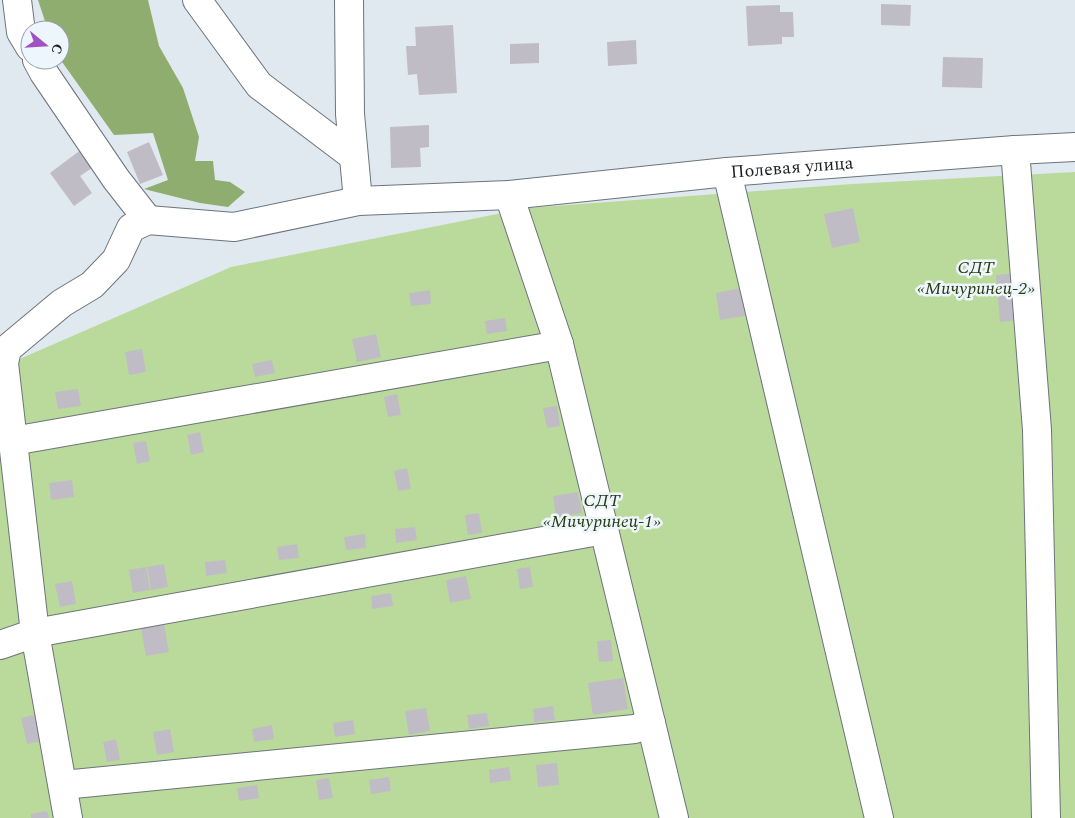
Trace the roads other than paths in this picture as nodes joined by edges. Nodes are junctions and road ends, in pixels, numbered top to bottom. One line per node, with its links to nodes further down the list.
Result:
1 (17, 0): 4 (street)
2 (197, 0): 8 (street)
3 (349, 0): 8 (street)
4 (20, 20)
5 (44, 70): 12 (street)
6 (1075, 147): 7 (street, Полевая улица)
7 (1015, 150): 9 (street, Полевая улица); 23 (street)
8 (353, 156): 11 (street)
9 (727, 172): 10 (street, Полевая улица); 22 (street)
10 (509, 195): 11 (street, Полевая улица); 13 (street)
11 (358, 202): 12 (street, Полевая улица)
12 (148, 220): 14 (street)
13 (560, 344): 14 (street); 15 (street)
14 (13, 441): 16 (street)
15 (604, 530): 16 (street); 18 (street)
16 (36, 633): 17 (street); 19 (street)
17 (0, 644)
18 (651, 723): 19 (street); 21 (street)
19 (62, 785): 20 (street)
20 (68, 818)
21 (674, 818)
22 (879, 818)
23 (1046, 818)

